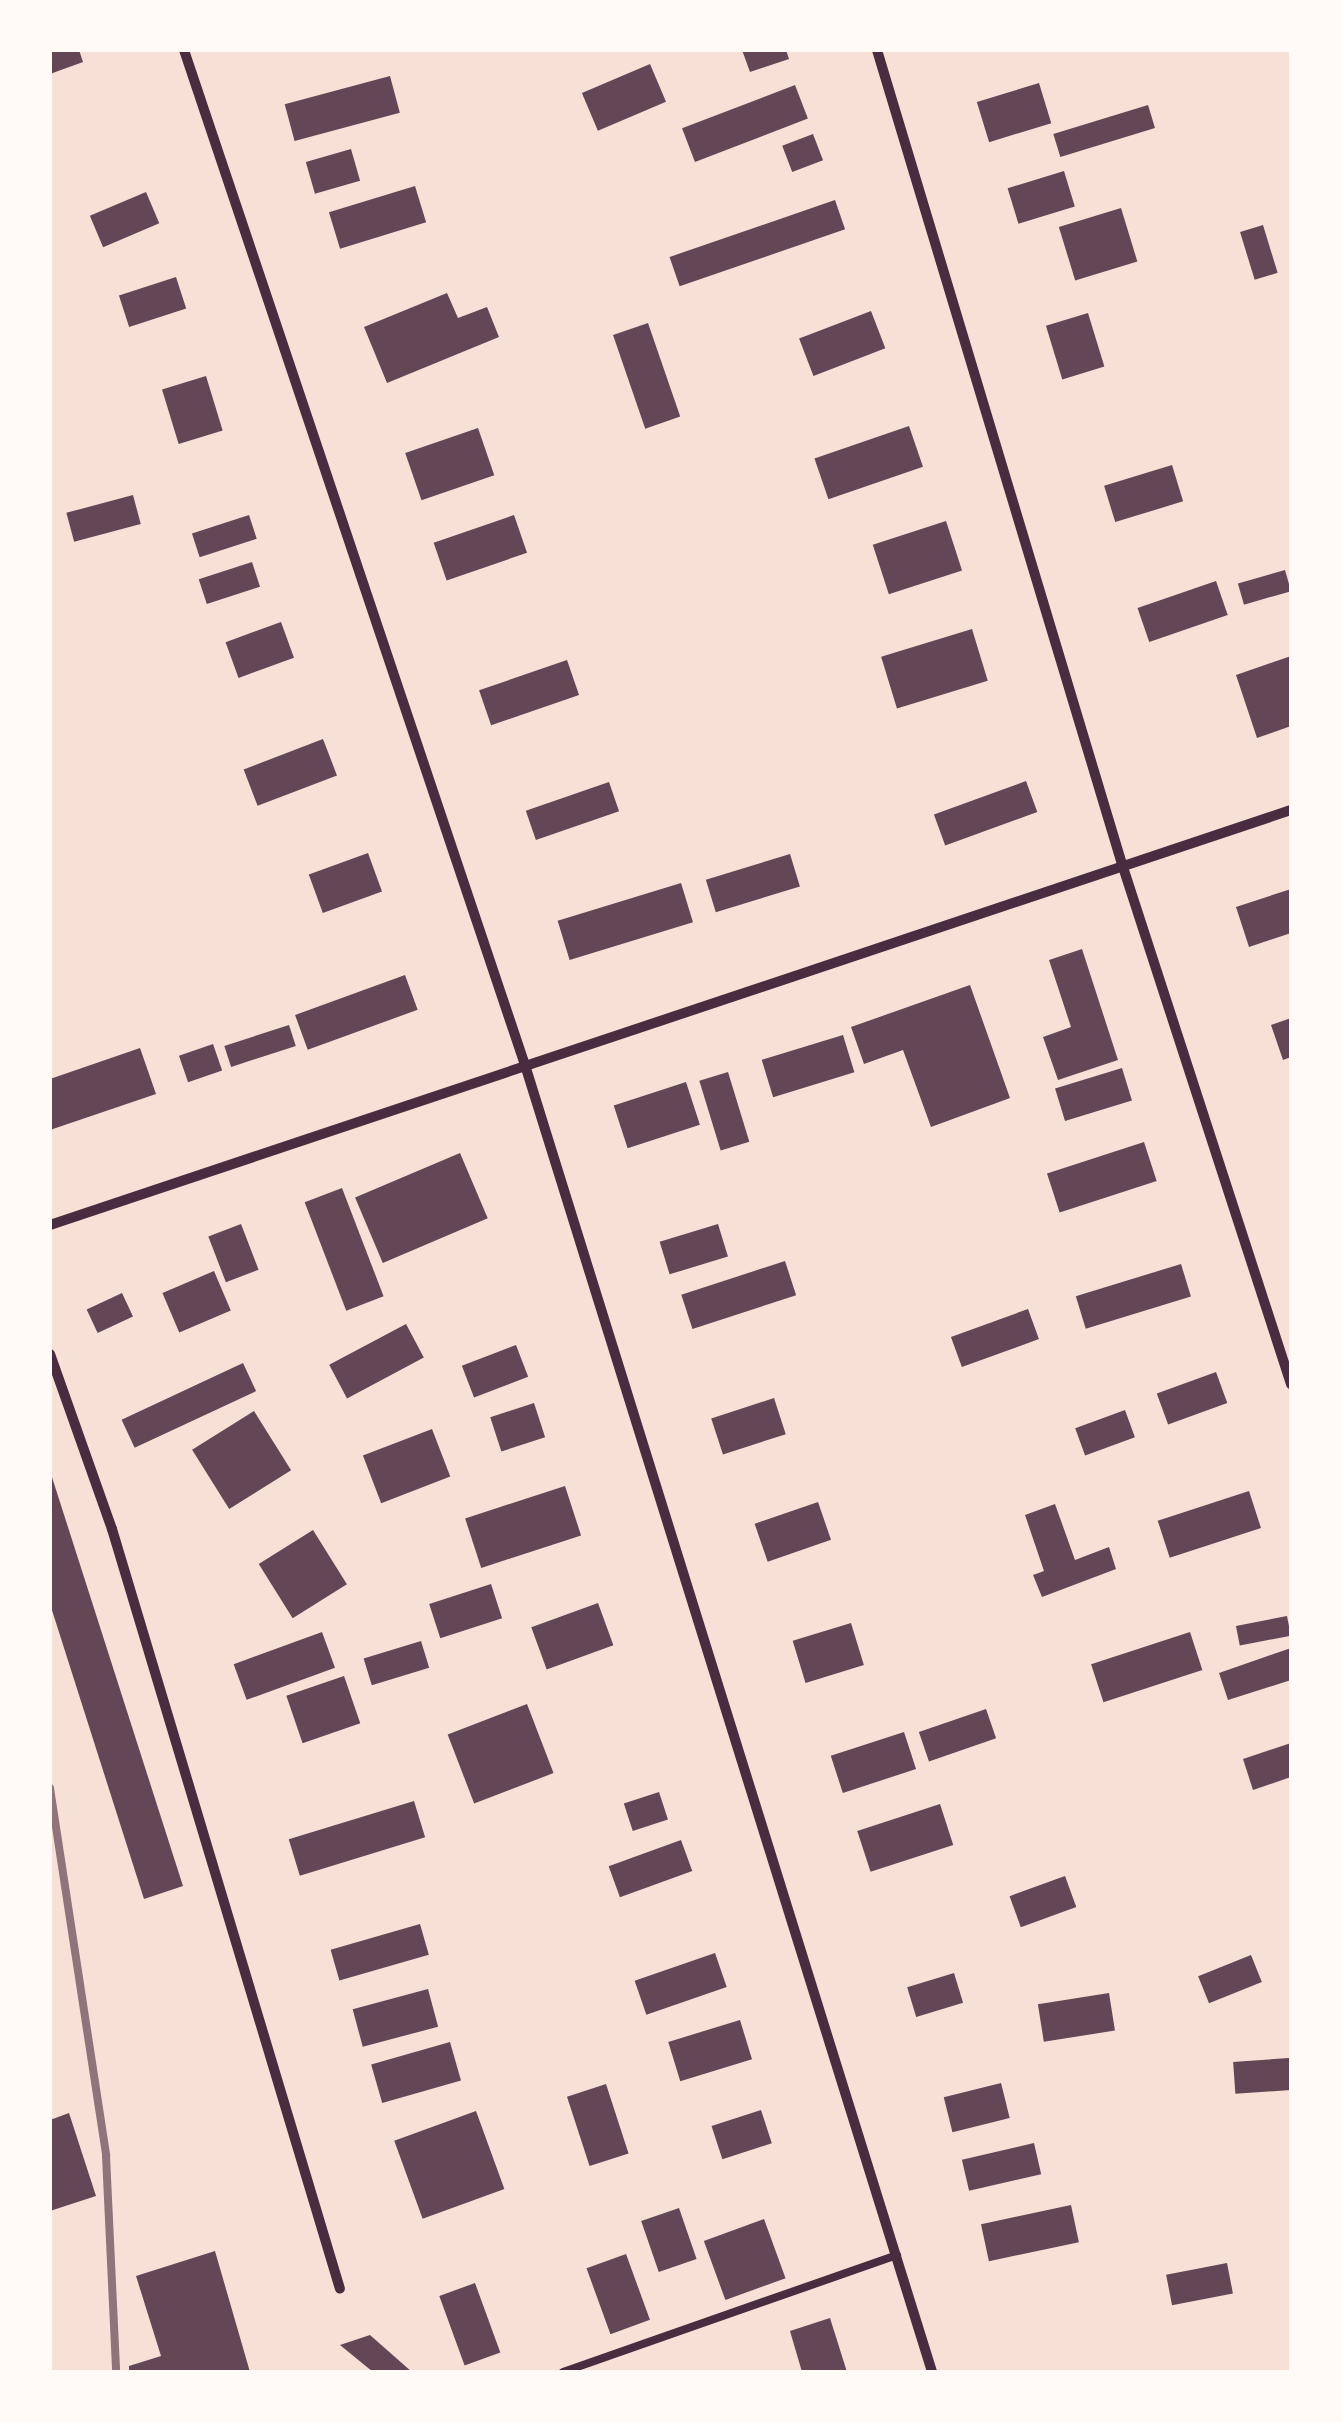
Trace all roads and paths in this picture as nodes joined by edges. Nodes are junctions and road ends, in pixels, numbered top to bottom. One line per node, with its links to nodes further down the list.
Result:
1 (184, 50): 5 (street)
2 (877, 50): 4 (street)
3 (1291, 810): 4 (street)
4 (1122, 864): 5 (street); 8 (street)
5 (525, 1065): 6 (street); 9 (street)
6 (50, 1224)
7 (50, 1354): 10 (street)
8 (1291, 1384)
9 (897, 2255): 11 (lane); 12 (street)
10 (340, 2289)
11 (562, 2372)
12 (932, 2372)

